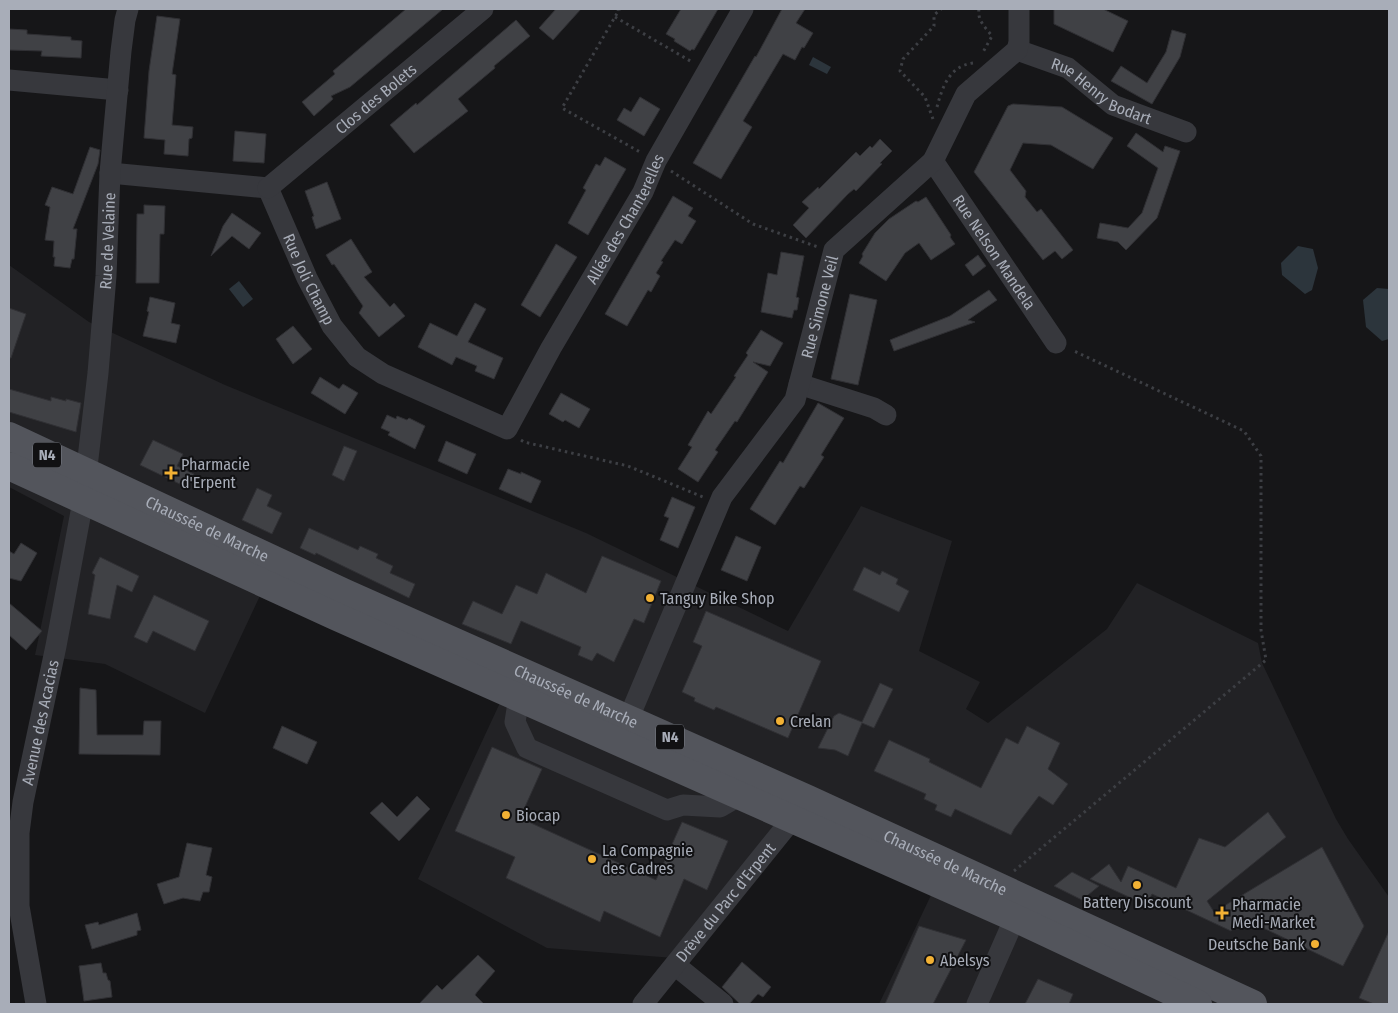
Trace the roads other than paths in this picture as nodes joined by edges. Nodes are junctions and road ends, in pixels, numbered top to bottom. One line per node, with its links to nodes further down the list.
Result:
1 (128, 9): 7 (street, Rue de Velaine)
2 (483, 9): 11 (street, Clos des Bolets)
3 (743, 9): 15 (street, Allée des Chanterelles)
4 (1019, 9): 5 (street)
5 (1017, 50): 8 (street, Rue Henry Bodart); 9 (street, Rue Simone Veil)
6 (9, 80): 7 (street)
7 (118, 90): 10 (street, Rue de Velaine)
8 (1186, 132)
9 (936, 155): 12 (street, Rue Nelson Mandela); 13 (street, Rue Simone Veil)
10 (110, 173): 11 (street); 18 (street, Rue de Velaine)
11 (268, 188): 15 (street, Rue Joli Champ)
12 (1056, 343)
13 (799, 384): 14 (street); 21 (street, Rue Simone Veil)
14 (886, 416)
15 (507, 429)
16 (9, 436): 18 (main road, Chaussée de Marche / N4)
17 (9, 466): 19 (main road, Chaussée de Marche / N4)
18 (86, 473): 19 (street, Avenue des Acacias); 21 (main road, Chaussée de Marche / N4)
19 (83, 501): 20 (main road, Chaussée de Marche / N4); 26 (street, Avenue des Acacias)
20 (519, 697): 21 (main road, Chaussée de Marche / N4); 22 (street)
21 (624, 730): 22 (main road, Chaussée de Marche / N4); 23 (main road, Chaussée de Marche / N4)
22 (739, 796): 23 (main road, Chaussée de Marche / N4)
23 (801, 810): 24 (main road, Chaussée de Marche / N4); 24 (main road, Chaussée de Marche / N4); 25 (street, Drève du Parc d'Erpent)
24 (1019, 908): 29 (street); 30 (main road, Chaussée de Marche / N4); 31 (main road, Chaussée de Marche / N4)
25 (674, 965): 27 (street, Drève du Parc d'Erpent); 28 (street)
26 (36, 1004)
27 (643, 1004)
28 (723, 1004)
29 (977, 1004)
30 (1198, 1004)
31 (1253, 1004)

